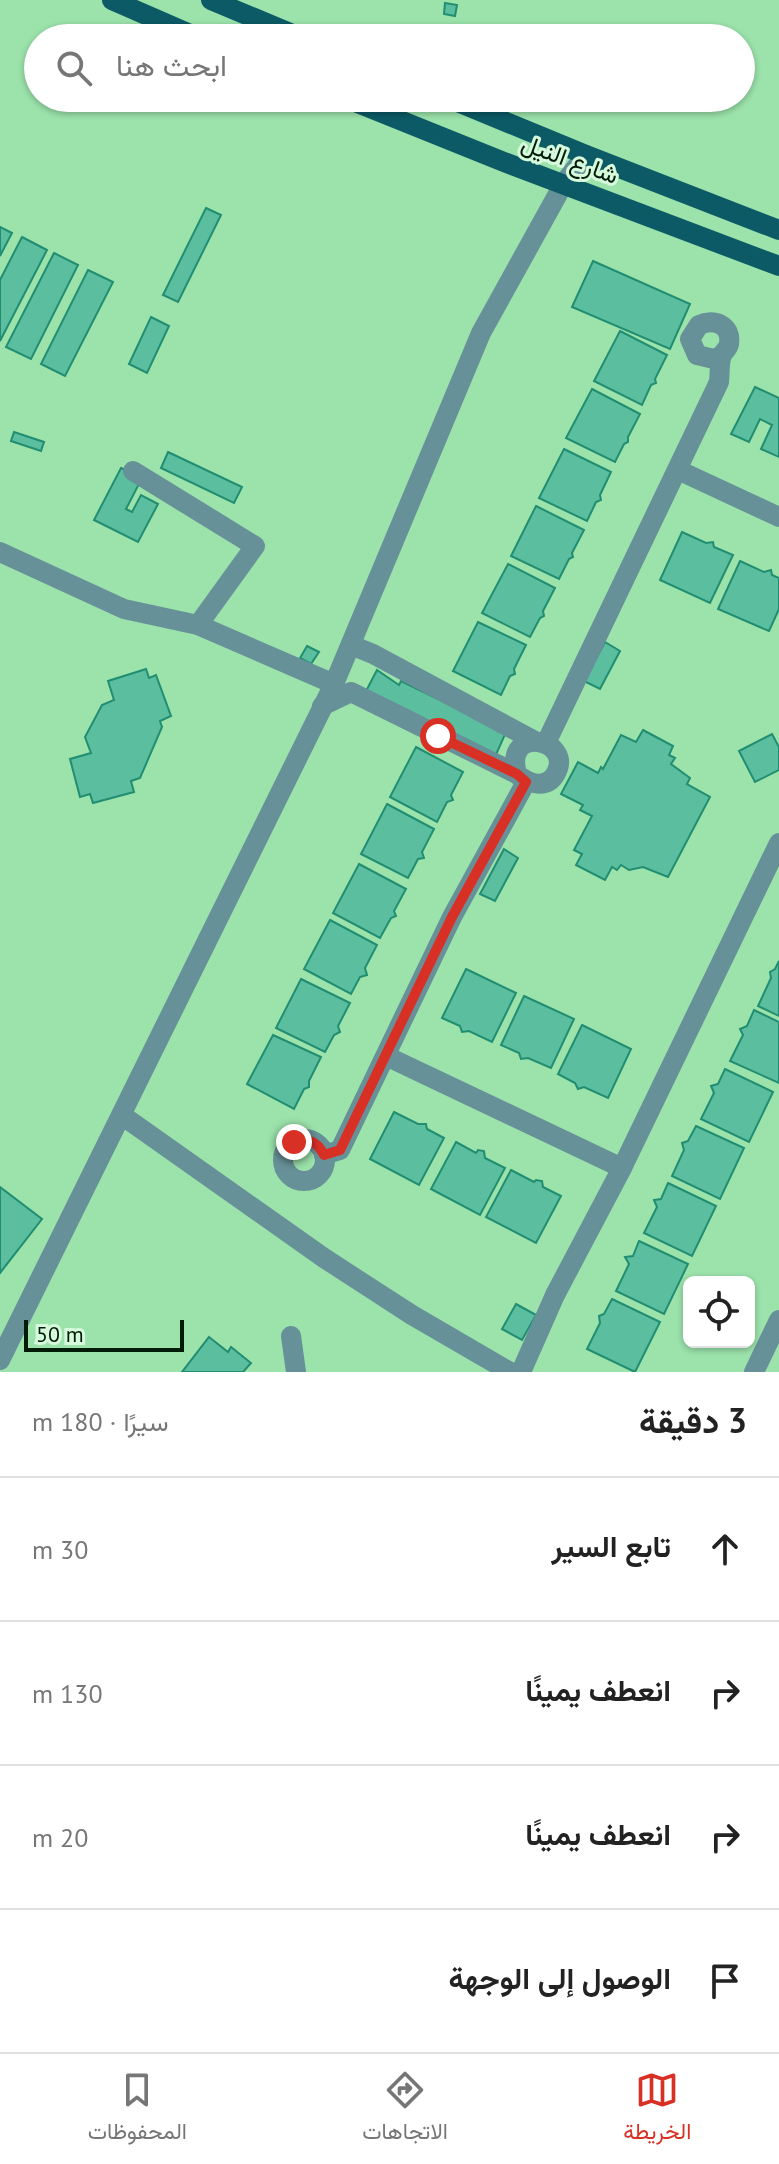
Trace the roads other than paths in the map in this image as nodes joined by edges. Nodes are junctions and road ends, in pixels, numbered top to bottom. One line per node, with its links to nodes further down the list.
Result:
1 (112, 0): 3 (main road)
2 (211, 0): 4 (main road)
3 (167, 24)
4 (268, 24)
5 (380, 112): 8 (main road, شارع النيل)
6 (482, 112): 7 (main road, شارع النيل)
7 (586, 155): 8 (street); 9 (main road, شارع النيل)
8 (564, 183): 10 (main road, شارع النيل); 17 (street)
9 (779, 230)
10 (779, 266)
11 (721, 356): 12 (street)
12 (678, 470): 14 (street); 20 (street)
13 (133, 471): 16 (street)
14 (779, 517)
15 (0, 552): 16 (street)
16 (198, 625): 18 (street)
17 (351, 645): 18 (street); 20 (street)
18 (334, 684): 19 (street)
19 (322, 706): 21 (street); 24 (street)
20 (541, 742): 21 (street); 21 (street)
21 (522, 778): 23 (street)
22 (779, 843): 26 (street)
23 (386, 1056): 25 (street); 26 (street)
24 (123, 1116): 29 (street); 31 (street)
25 (324, 1155)
26 (622, 1168): 32 (street)
27 (779, 1320): 33 (street)
28 (291, 1336): 30 (street)
29 (0, 1360)
30 (296, 1372)
31 (510, 1372)
32 (521, 1372)
33 (754, 1372)

